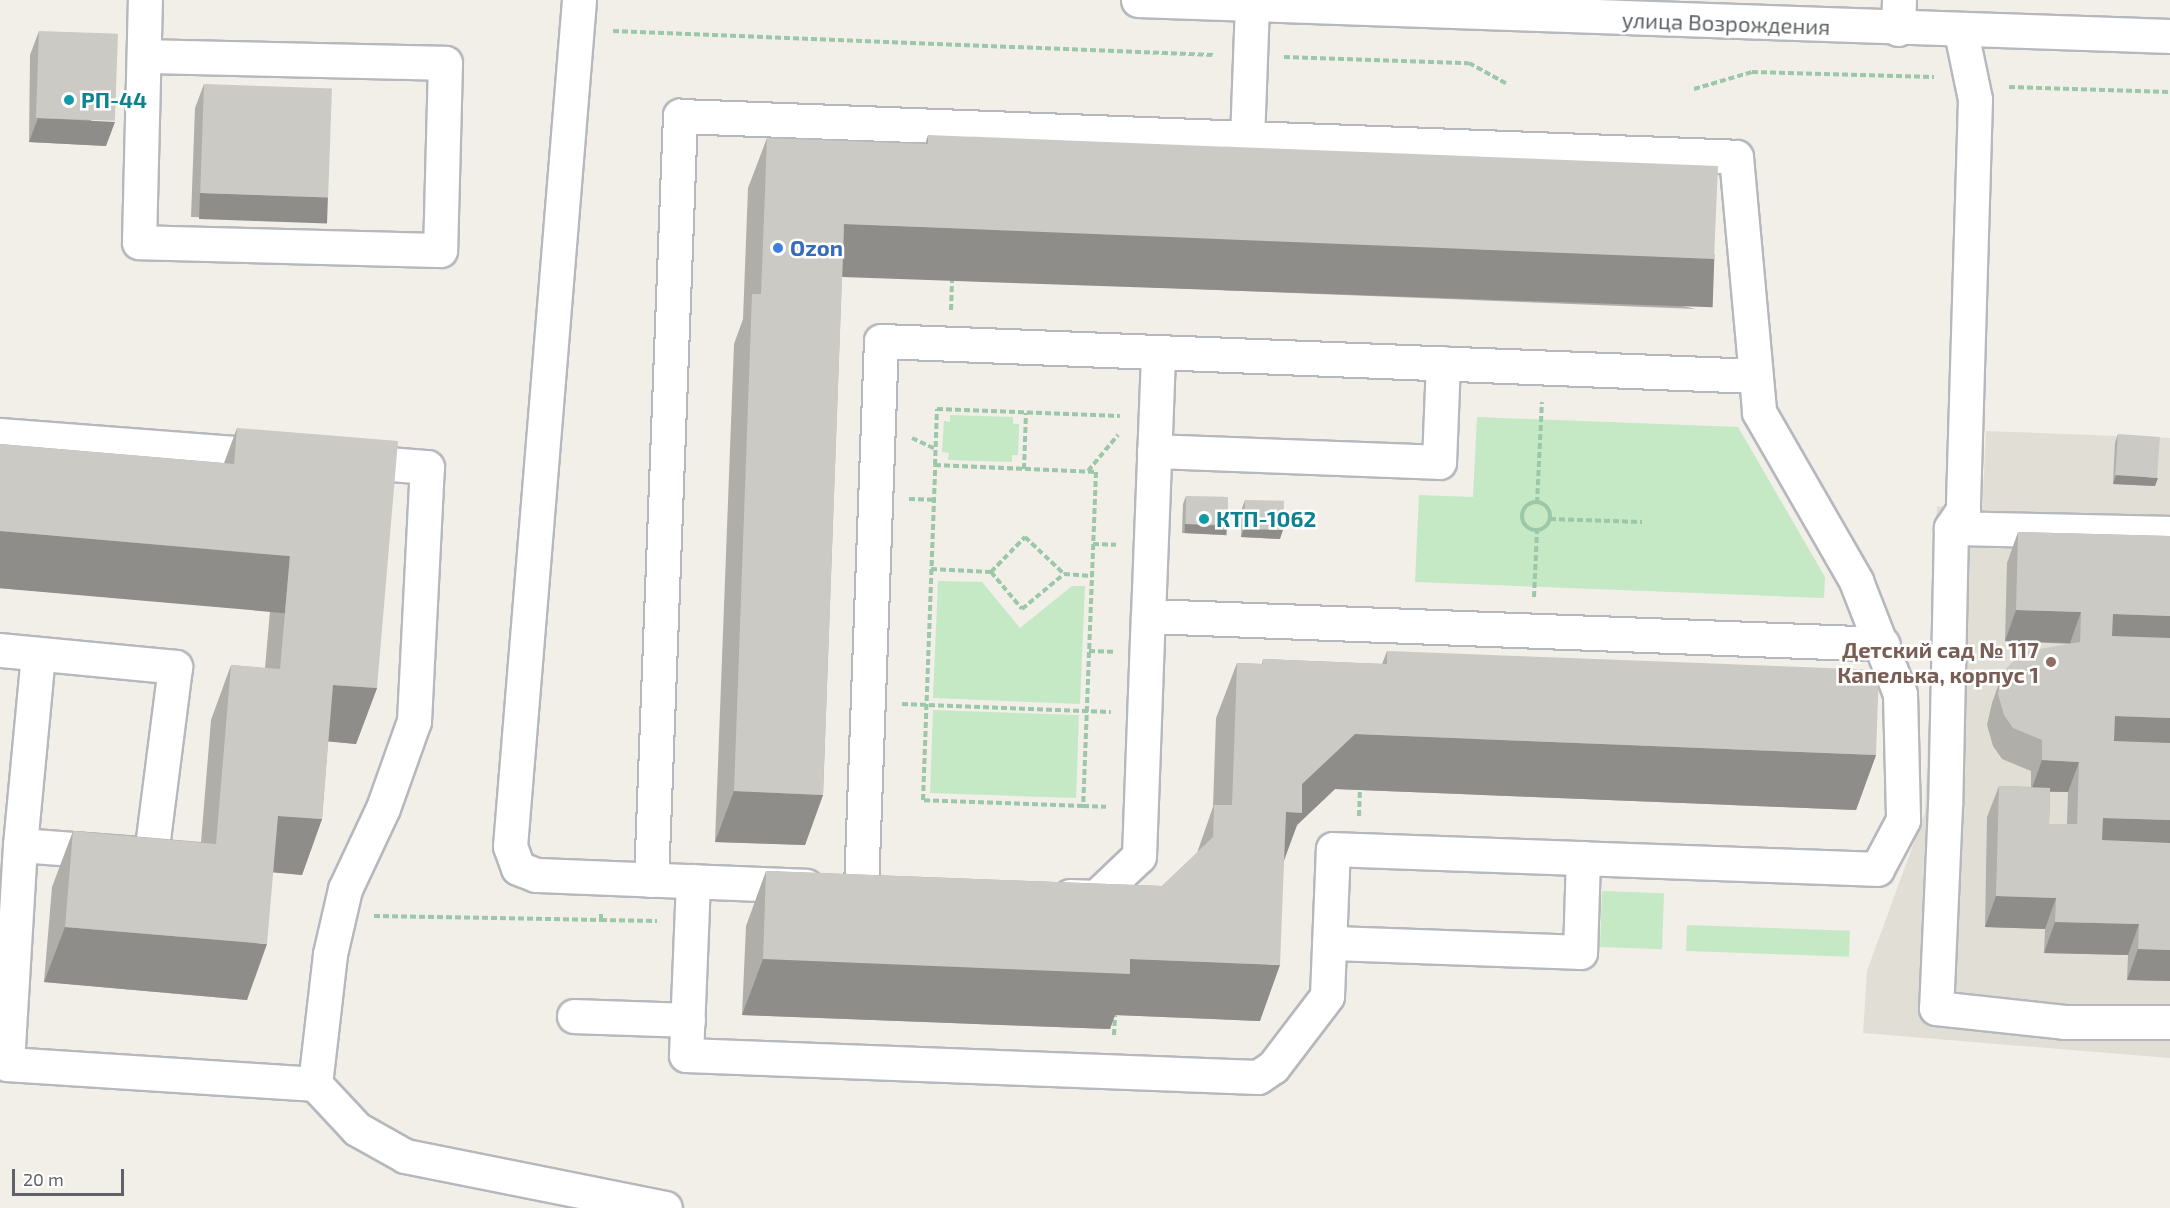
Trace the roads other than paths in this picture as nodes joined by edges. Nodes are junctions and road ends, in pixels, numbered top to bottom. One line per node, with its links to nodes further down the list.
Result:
1 (145, 0): 8 (street)
2 (1138, 0): 3 (street, улица Возрождения)
3 (1252, 4): 5 (street, улица Возрождения); 9 (street)
4 (577, 15): 23 (street)
5 (1899, 15): 6 (street, улица Возрождения)
6 (1961, 32): 7 (street, улица Возрождения); 15 (street)
7 (2170, 36)
8 (144, 56): 8 (street)
9 (1247, 138): 12 (street); 23 (street)
10 (1158, 352): 11 (street); 14 (street); 25 (street)
11 (1443, 363): 12 (street); 14 (street)
12 (1755, 376): 18 (street)
13 (0, 435): 32 (street)
14 (1154, 451): 17 (street)
15 (1950, 528): 16 (street); 31 (street)
16 (2170, 532)
17 (1148, 616): 18 (street); 27 (street)
18 (1882, 644): 22 (street)
19 (0, 650): 20 (street)
20 (38, 654): 21 (street); 21 (street)
21 (14, 825): 32 (street)
22 (1583, 858): 28 (street); 28 (street)
23 (651, 880): 24 (street)
24 (693, 881): 25 (street); 30 (street)
25 (861, 888): 26 (street)
26 (896, 889)
27 (1037, 895)
28 (1329, 943): 30 (street)
29 (574, 1016): 30 (street)
30 (688, 1020)
31 (2170, 1022)
32 (315, 1084): 33 (street)
33 (666, 1208)

